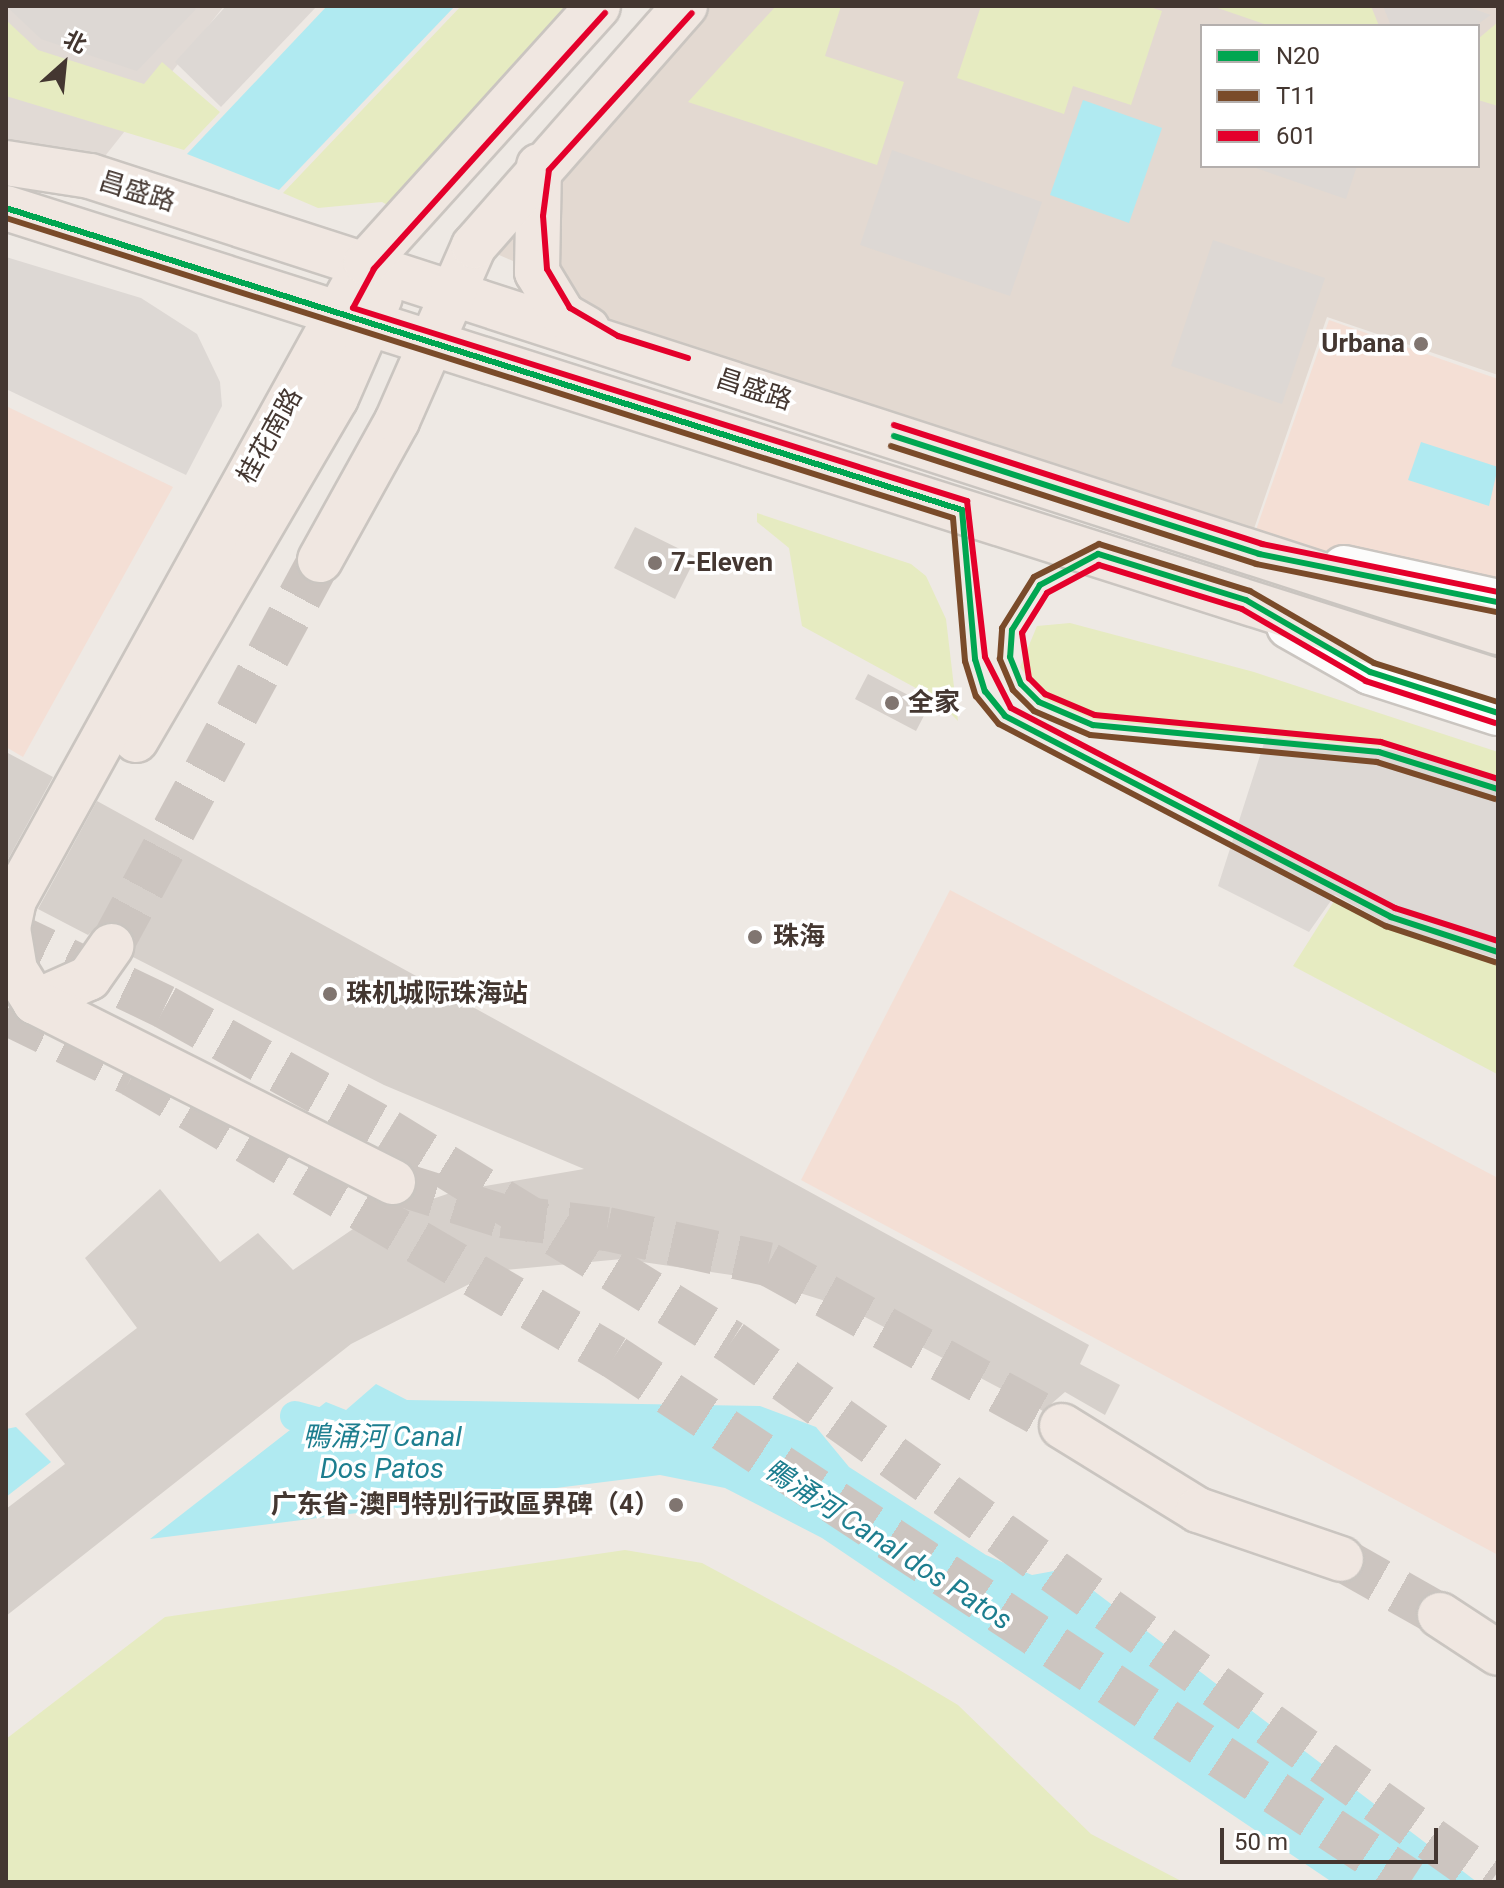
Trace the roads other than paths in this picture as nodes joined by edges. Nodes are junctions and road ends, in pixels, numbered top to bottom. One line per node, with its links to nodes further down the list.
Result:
1 (598, 6): 6 (main road, 桂花南路)
2 (685, 6): 4 (main road)
3 (6, 163): 6 (main road, 昌盛路)
4 (539, 166): 7 (main road); 10 (main road)
5 (6, 208): 8 (main road, 昌盛路)
6 (366, 263): 7 (main road, 昌盛路); 8 (main road, 桂花南路)
7 (450, 291): 9 (main road); 10 (main road, 昌盛路)
8 (356, 320): 9 (main road, 昌盛路); 18 (main road, 桂花南路); 19 (main road)
9 (430, 345): 12 (main road); 13 (main road, 昌盛路)
10 (614, 345): 11 (main road, 昌盛路)
11 (1259, 554): 14 (street); 15 (main road, 昌盛路)
12 (320, 560)
13 (1246, 600): 16 (main road, 昌盛路); 17 (street)
14 (1498, 602)
15 (1498, 632)
16 (1498, 682)
17 (1498, 713)
18 (10, 906): 19 (main road)
19 (20, 1002): 20 (main road); 20 (main road)
20 (110, 1041): 21 (main road)
21 (393, 1182)
22 (1062, 1426): 23 (main road)
23 (1341, 1559)
24 (1440, 1615): 25 (main road)
25 (1498, 1653)

